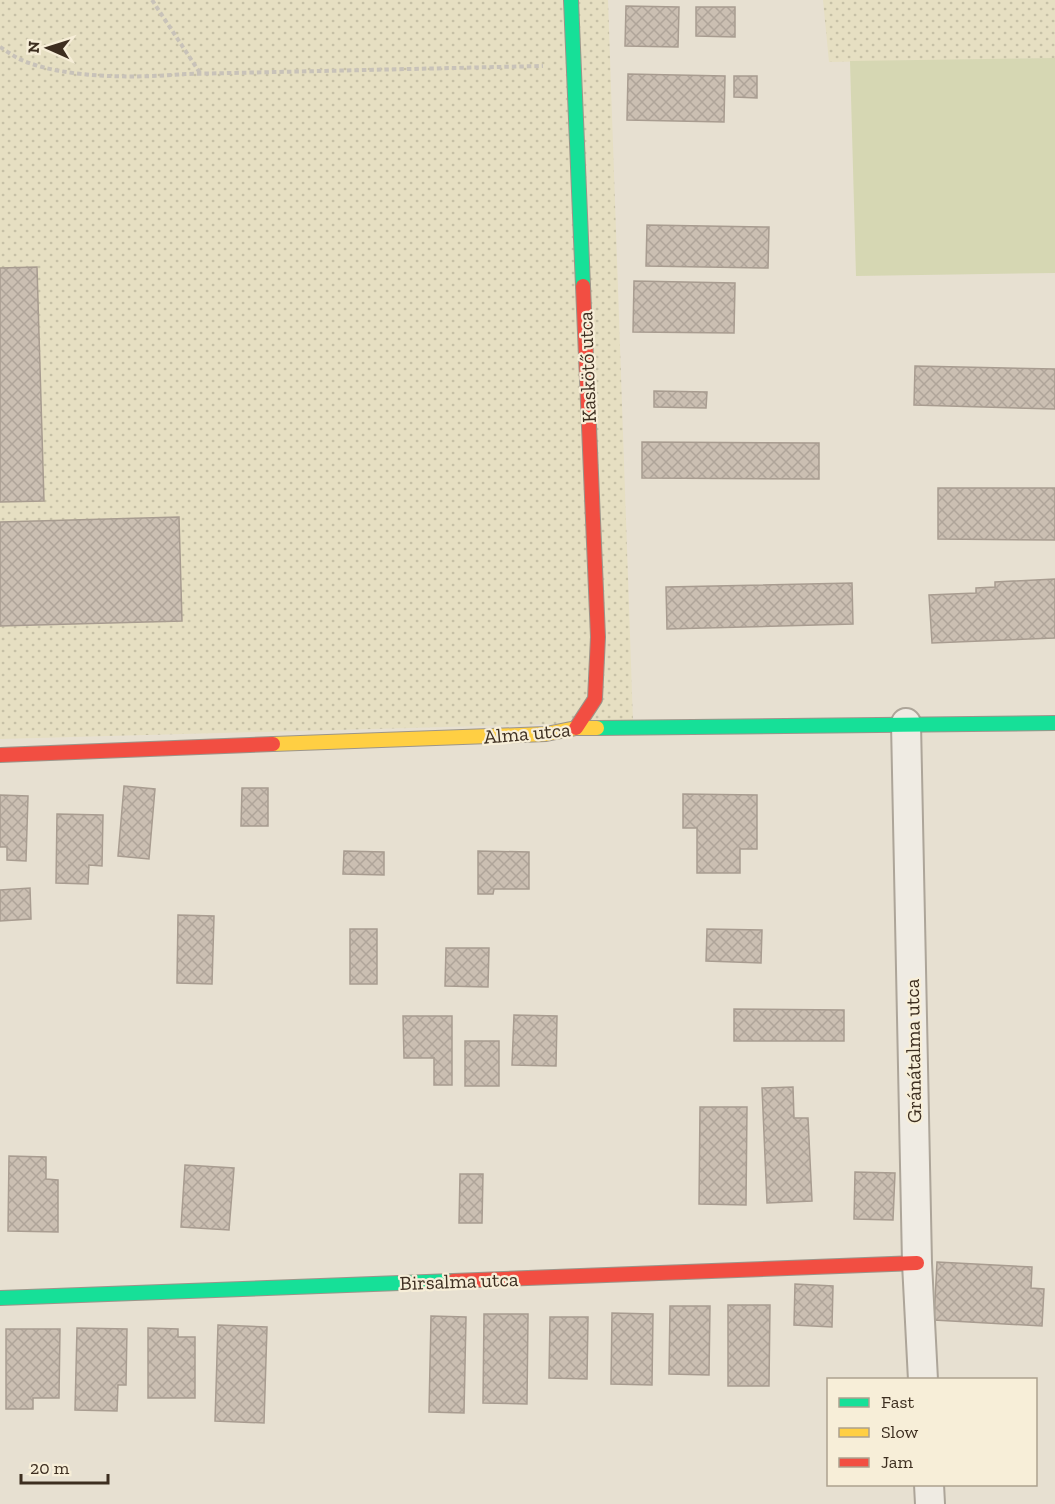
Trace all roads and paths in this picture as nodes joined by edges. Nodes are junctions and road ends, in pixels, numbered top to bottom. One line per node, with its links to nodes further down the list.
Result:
1 (152, 0): 5 (path)
2 (572, 0): 4 (street, Kaskötő utca)
3 (0, 47): 5 (path)
4 (574, 65): 5 (path); 8 (street, Kaskötő utca)
5 (200, 74)
6 (906, 723): 7 (street, Alma utca); 8 (street, Alma utca); 10 (street, Gránátalma utca)
7 (1055, 723)
8 (576, 729): 9 (street, Alma utca)
9 (0, 755)
10 (917, 1263): 11 (street, Birsalma utca); 12 (street, Gránátalma utca)
11 (0, 1298)
12 (923, 1378)
13 (929, 1486): 14 (street)
14 (930, 1504)

